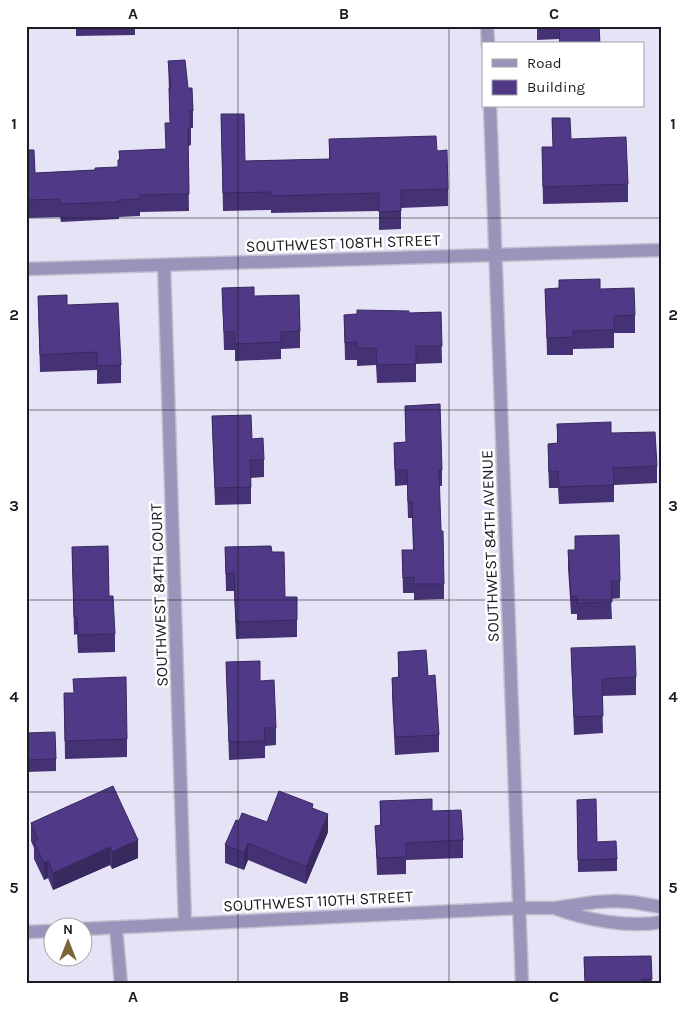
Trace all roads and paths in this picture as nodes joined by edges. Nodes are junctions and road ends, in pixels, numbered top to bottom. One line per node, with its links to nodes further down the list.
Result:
1 (487, 26): 2 (street)
2 (488, 42)
3 (490, 108): 5 (street, SOUTHWEST 84TH AVENUE)
4 (661, 250): 5 (street, SOUTHWEST 108TH STREET)
5 (495, 255): 6 (street, SOUTHWEST 108TH STREET); 9 (street, SOUTHWEST 84TH AVENUE)
6 (164, 265): 7 (street, SOUTHWEST 108TH STREET); 12 (street, SOUTHWEST 84TH COURT)
7 (26, 269)
8 (661, 907): 10 (street, SOUTHWEST 110TH STREET)
9 (520, 908): 10 (street, SOUTHWEST 110TH STREET); 12 (street, SOUTHWEST 110TH STREET); 18 (street, SOUTHWEST 84TH AVENUE)
10 (555, 908): 11 (street, SOUTHWEST 110TH STREET)
11 (661, 922)
12 (185, 924): 13 (street, SOUTHWEST 110TH STREET)
13 (116, 928): 14 (street, SOUTHWEST 110TH STREET); 17 (street)
14 (92, 929)
15 (42, 931): 16 (street)
16 (26, 932)
17 (121, 984)
18 (522, 984)

